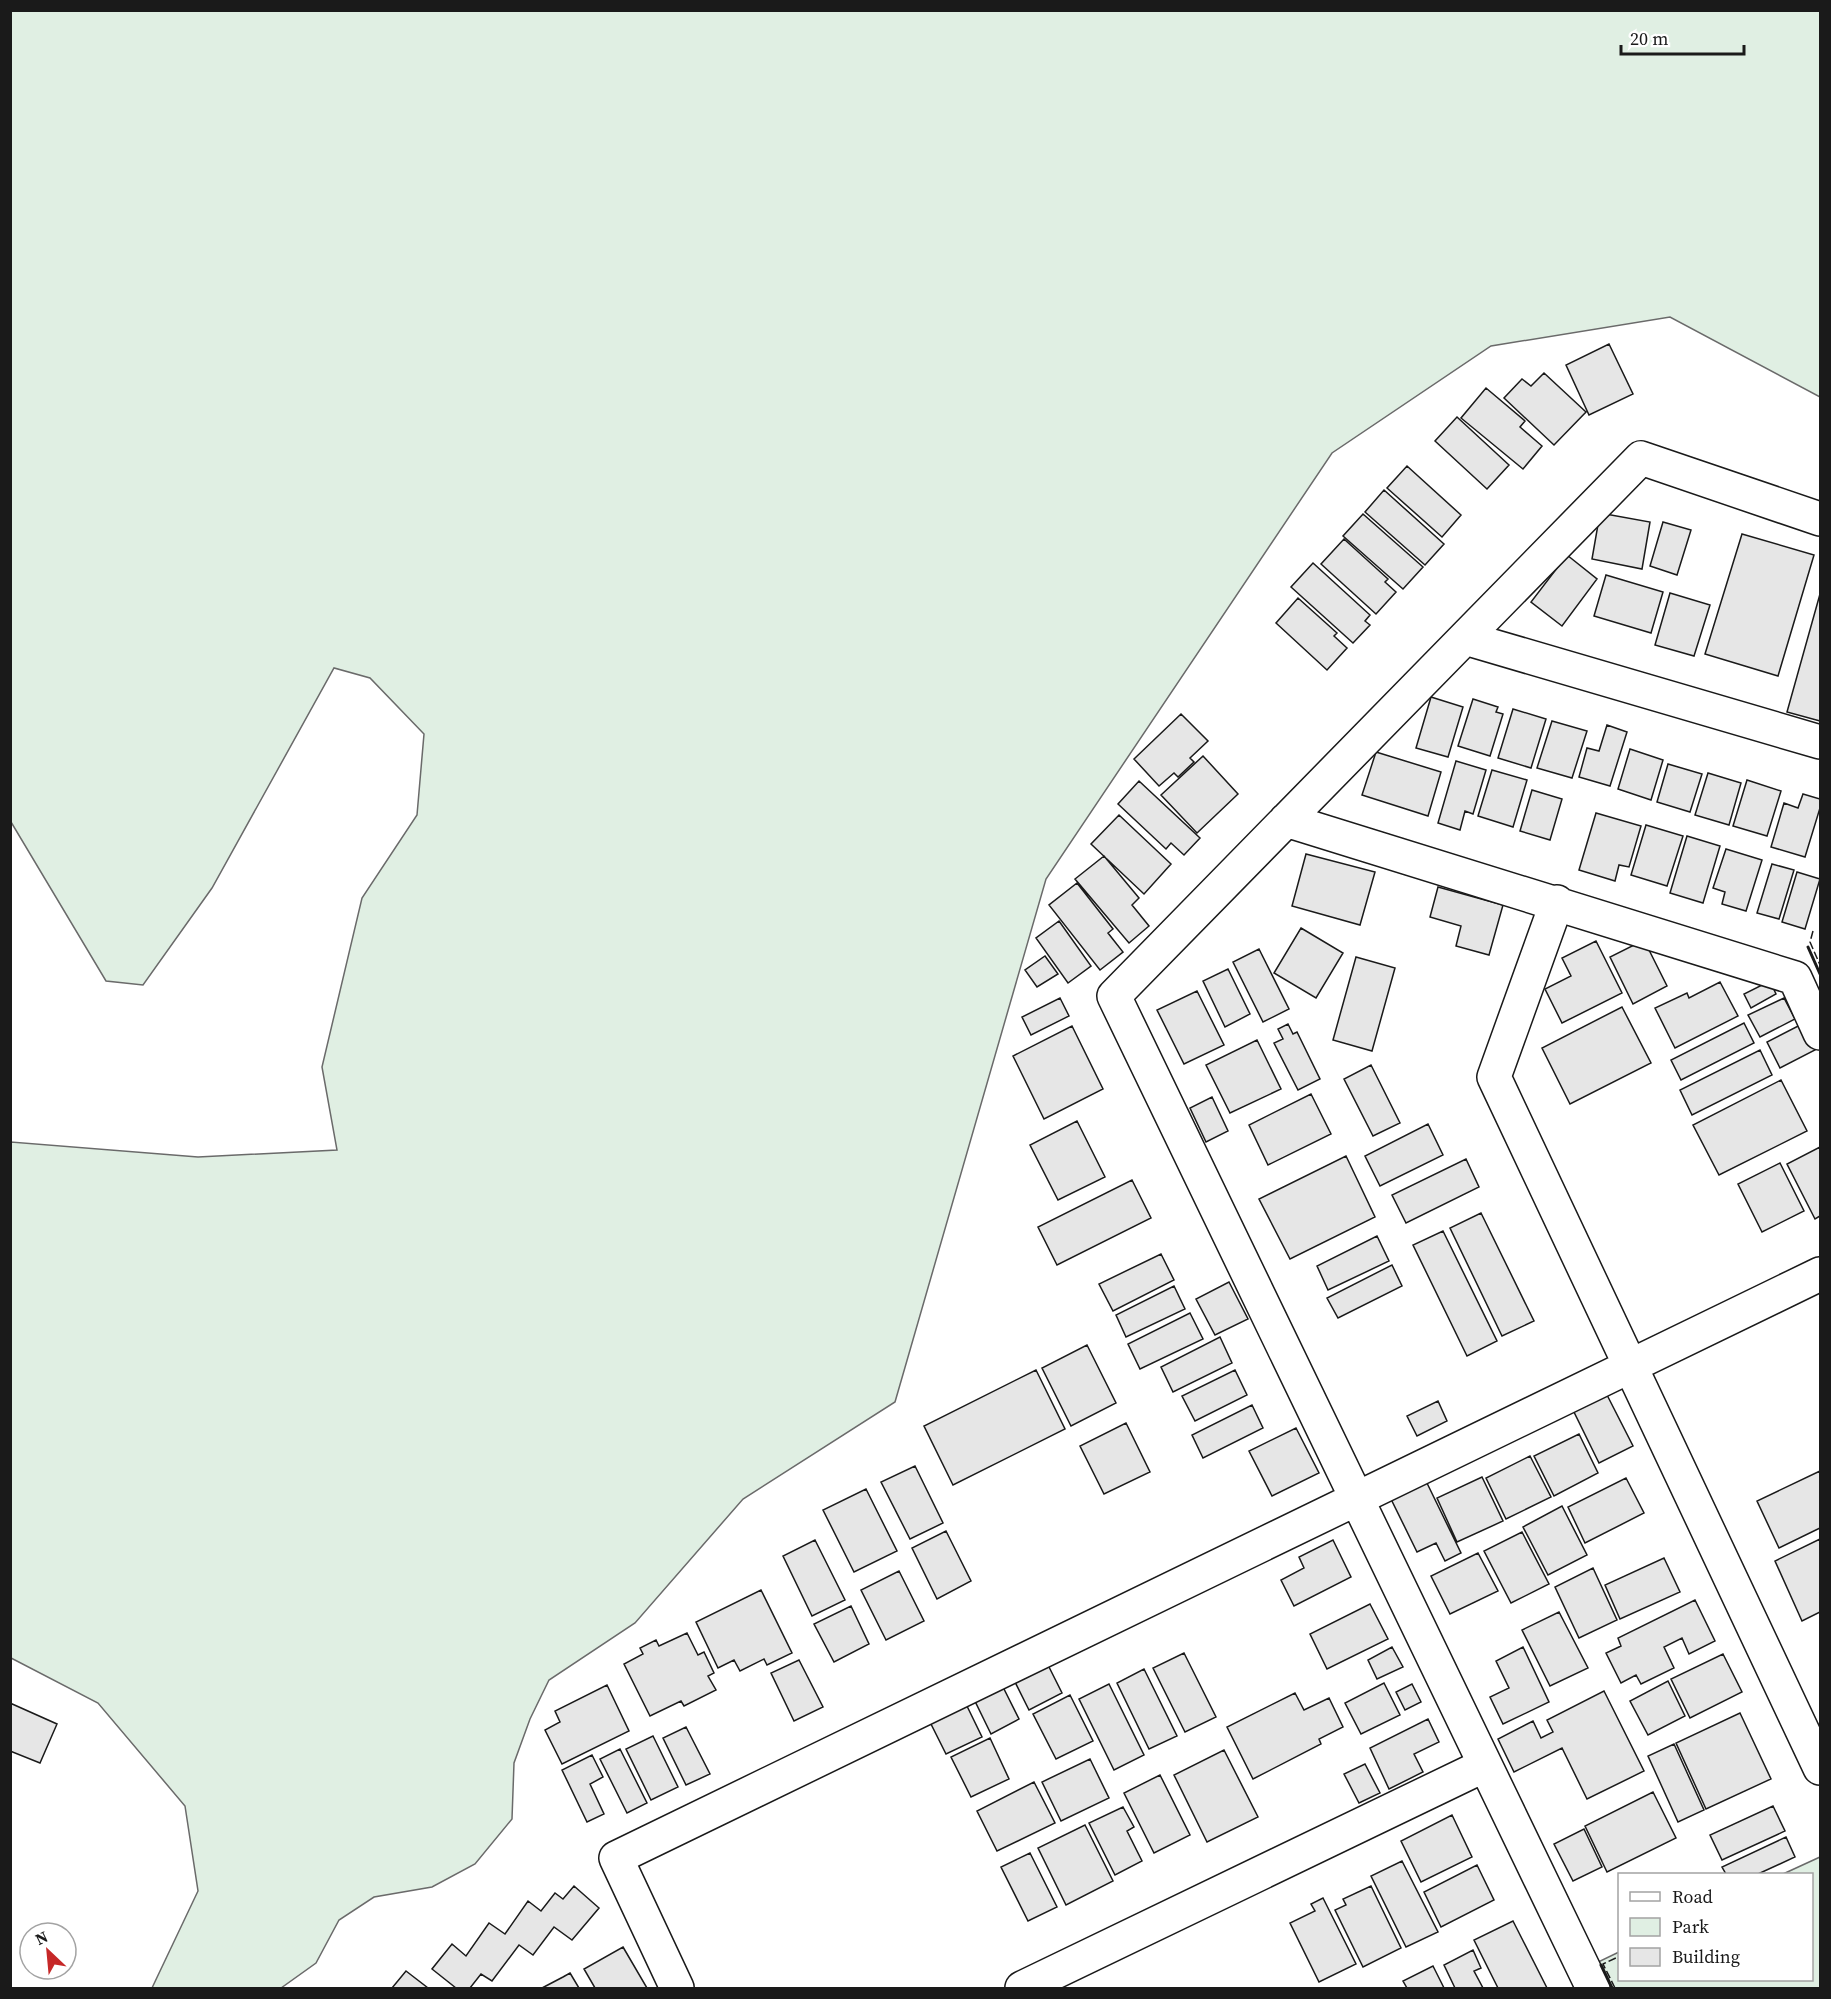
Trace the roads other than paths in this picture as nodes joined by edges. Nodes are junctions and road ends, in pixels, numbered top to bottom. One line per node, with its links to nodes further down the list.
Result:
1 (1821, 519): 2 (street)
2 (1465, 638): 3 (street); 4 (street)
3 (1821, 742)
4 (1286, 820): 5 (street); 9 (street)
5 (1557, 902): 6 (street); 8 (street)
6 (1821, 1033)
7 (1821, 1274): 8 (street)
8 (1632, 1364): 9 (street); 11 (street)
9 (1356, 1499): 10 (street); 12 (street)
10 (1485, 1765): 13 (street); 14 (street)
11 (1821, 1768)
12 (677, 1989)
13 (1022, 1989)
14 (1593, 1989)

